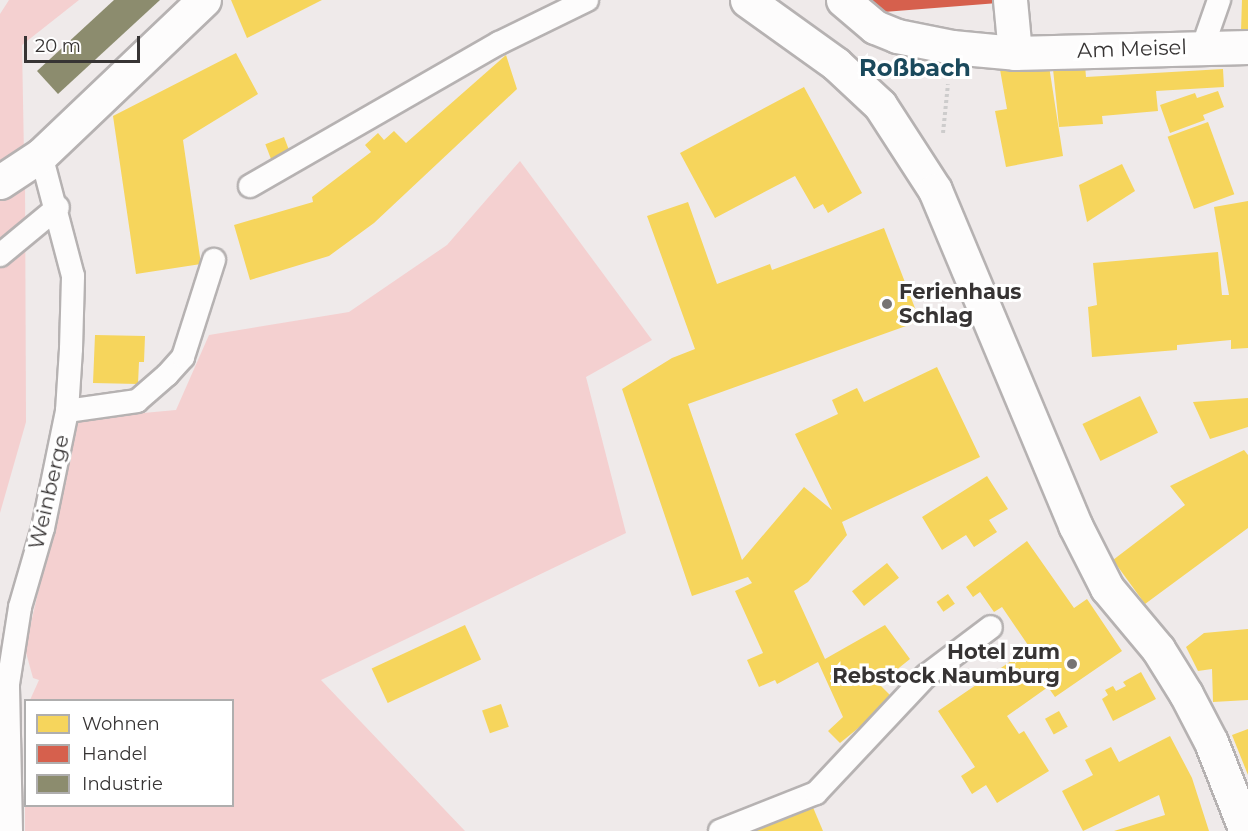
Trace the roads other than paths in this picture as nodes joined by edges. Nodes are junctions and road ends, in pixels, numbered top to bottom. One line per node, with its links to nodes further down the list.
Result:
1 (204, 0): 10 (street)
2 (587, 0): 12 (lane)
3 (747, 0): 20 (street)
4 (843, 0): 9 (street, Am Meisel)
5 (1010, 0): 9 (street)
6 (1219, 0): 7 (lane)
7 (1203, 46): 8 (street, Am Meisel); 9 (street, Am Meisel)
8 (1248, 46)
9 (1015, 52)
10 (41, 154): 11 (street); 13 (lane, Weinberge)
11 (0, 182)
12 (249, 186)
13 (58, 207): 14 (lane); 16 (lane, Weinberge)
14 (0, 255)
15 (214, 260): 16 (lane)
16 (67, 411): 18 (lane, Weinberge)
17 (990, 627): 19 (lane)
18 (11, 831)
19 (720, 831)
20 (1246, 831)

